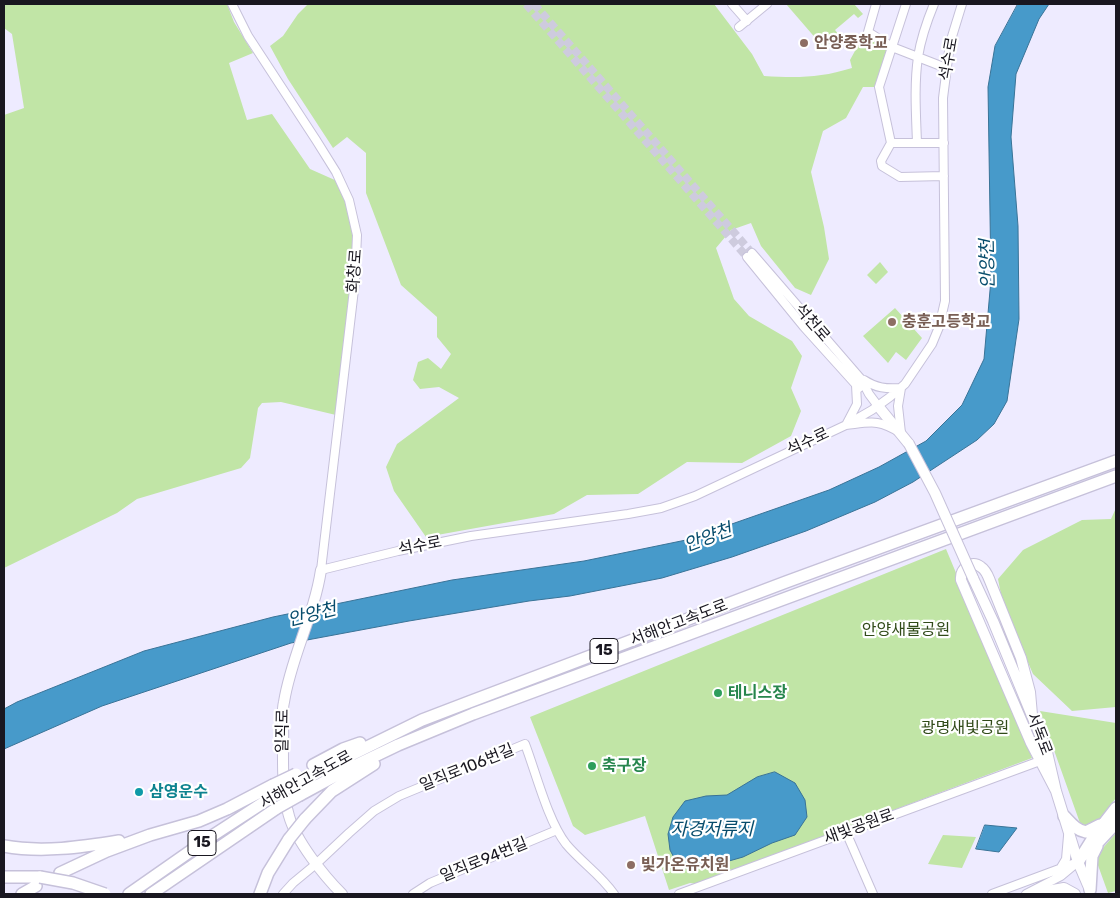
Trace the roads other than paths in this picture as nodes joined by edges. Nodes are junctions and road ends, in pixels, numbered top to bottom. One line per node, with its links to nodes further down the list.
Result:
1 (232, 4): 26 (street, 화창로)
2 (732, 4): 8 (street)
3 (767, 4): 8 (street)
4 (876, 4): 10 (street)
5 (906, 4): 10 (street)
6 (934, 4): 11 (street)
7 (962, 4): 12 (street, 석수로)
8 (747, 21): 9 (street)
9 (739, 27)
10 (892, 47): 11 (street); 13 (street)
11 (918, 57): 12 (street); 14 (street)
12 (946, 68): 15 (street, 석수로)
13 (890, 143): 14 (street); 16 (street)
14 (917, 143): 15 (street)
15 (944, 143): 16 (street, 석수로)
16 (944, 176): 19 (street, 석수로)
17 (750, 255): 18 (street, 석천로)
18 (858, 382): 19 (street); 20 (street, 석천로); 21 (street)
19 (901, 388): 20 (street, 석수로); 22 (street)
20 (878, 406): 21 (street, 석수로); 22 (main road, 석천로)
21 (846, 425): 22 (street); 26 (street, 석수로)
22 (901, 433): 23 (main road, 석천로)
23 (909, 444): 27 (main road, 서독로, bridge)
24 (1116, 461): 30 (highway, 서해안고속도로 / 15, bridge)
25 (1116, 476): 28 (highway, 서해안고속도로 / 15)
26 (321, 570): 43 (main road, 일직로)
27 (1032, 715): 29 (main road); 31 (main road, 서독로)
28 (430, 733): 52 (highway, 서해안고속도로 / 15, bridge); 53 (highway, bridge)
29 (1040, 761): 31 (main road); 38 (street, 새빛공원로)
30 (274, 790): 39 (highway); 51 (highway, 서해안고속도로 / 15)
31 (1056, 791): 33 (main road, 서독로)
32 (1116, 808): 34 (highway)
33 (1064, 816): 34 (highway); 37 (main road, 서독로)
34 (1104, 822): 42 (highway)
35 (1116, 824): 40 (highway)
36 (557, 830): 43 (street, 일직로106번길); 56 (street, 일직로94번길); 57 (street, 일직로106번길)
37 (1069, 831): 42 (main road, 서독로); 44 (street)
38 (846, 832): 58 (street, 새빛공원로); 59 (street)
39 (150, 835): 41 (highway); 45 (highway)
40 (1098, 843): 42 (highway); 48 (highway)
41 (4, 846)
42 (1078, 862): 44 (street); 48 (main road, 서독로); 61 (street)
43 (316, 864): 54 (street); 55 (main road, 일직로)
44 (1060, 869): 60 (street)
45 (60, 874)
46 (4, 877): 47 (highway)
47 (38, 882): 49 (highway); 50 (highway, bridge)
48 (1090, 892)
49 (22, 894)
50 (105, 894)
51 (129, 894)
52 (151, 894)
53 (258, 894)
54 (283, 894)
55 (342, 894)
56 (413, 894)
57 (614, 894)
58 (678, 894)
59 (873, 894)
60 (992, 894)
61 (1026, 894)
62 (1031, 894): 63 (main road)
63 (1075, 894)

